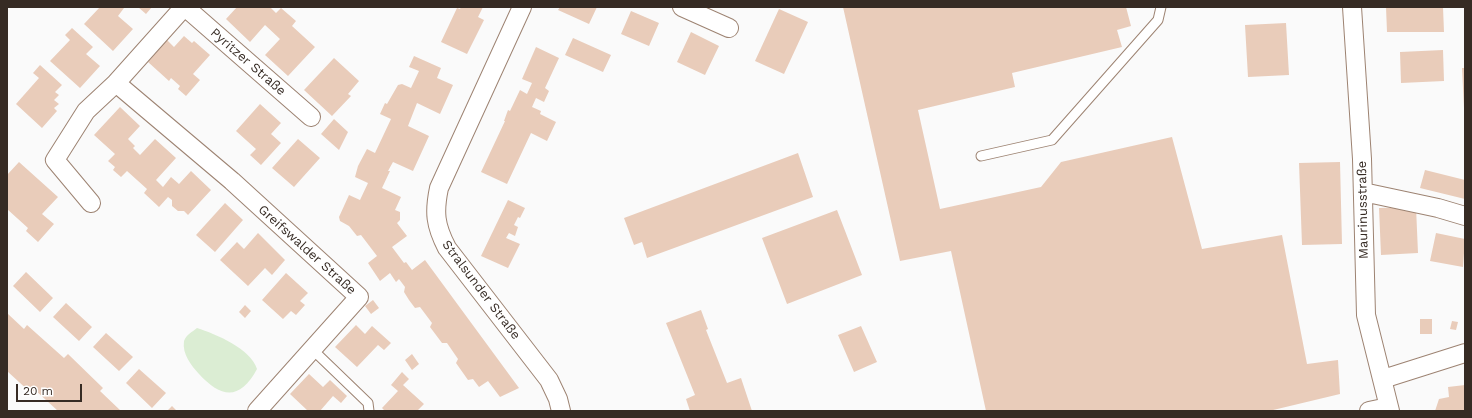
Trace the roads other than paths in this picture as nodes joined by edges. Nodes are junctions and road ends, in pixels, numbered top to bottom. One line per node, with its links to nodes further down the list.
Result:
1 (185, 7): 7 (street, Pyritzer Straße); 8 (street, Pyritzer Straße)
2 (522, 7): 19 (street, Stralsunder Straße)
3 (682, 7): 6 (street)
4 (1161, 7): 9 (lane)
5 (1352, 7): 10 (street, Maurinusstraße)
6 (729, 28)
7 (116, 83): 11 (street, Pyritzer Straße); 13 (street, Greifswalder Straße)
8 (311, 117)
9 (981, 156)
10 (1363, 192): 12 (street); 15 (street, Maurinusstraße)
11 (91, 203)
12 (1465, 216)
13 (313, 350): 17 (street, Greifswalder Straße); 18 (lane)
14 (1465, 354): 15 (street)
15 (1383, 379): 16 (street, Maurinusstraße)
16 (1389, 409): 20 (street)
17 (257, 411)
18 (369, 411)
19 (561, 411)
20 (1369, 411)

